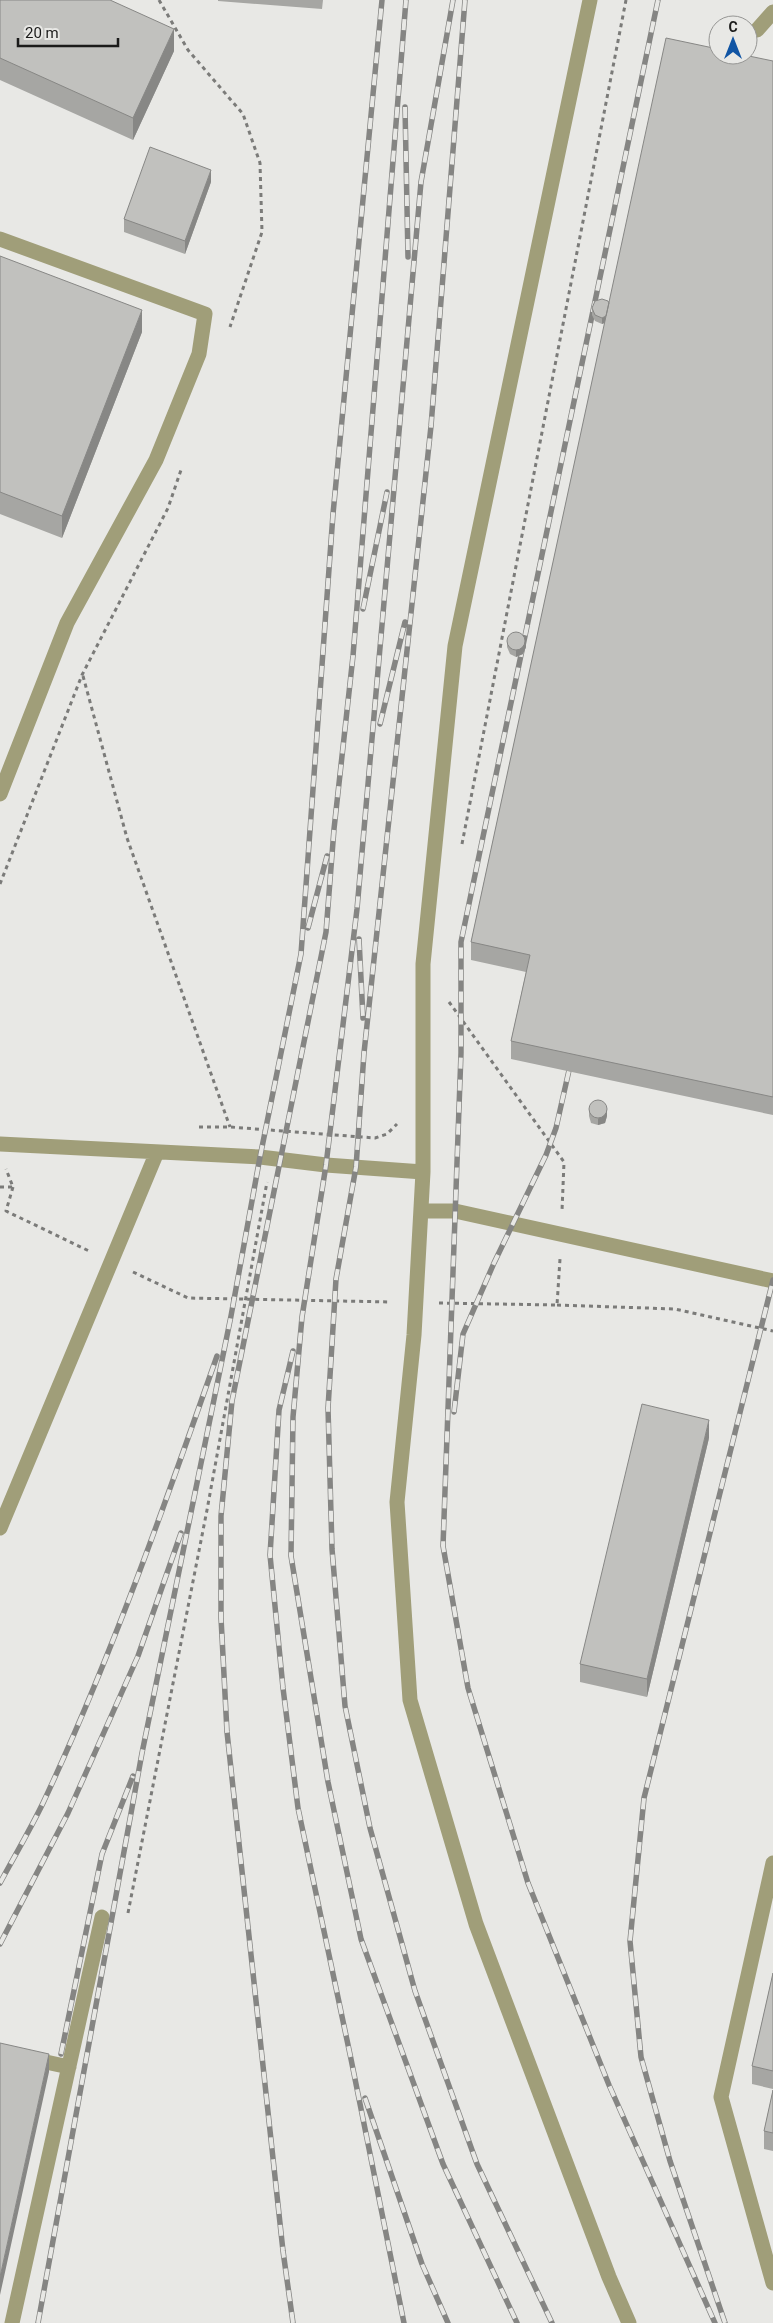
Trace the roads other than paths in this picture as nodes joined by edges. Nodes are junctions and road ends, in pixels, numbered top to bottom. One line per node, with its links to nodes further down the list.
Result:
1 (590, 0): 8 (lane)
2 (773, 12): 3 (lane)
3 (758, 29)
4 (0, 239): 5 (lane)
5 (0, 794)
6 (0, 1144): 7 (lane)
7 (157, 1152): 8 (lane); 11 (lane)
8 (423, 1172): 9 (lane)
9 (421, 1211): 10 (lane); 18 (lane)
10 (773, 1281)
11 (0, 1528)
12 (773, 1863): 16 (lane)
13 (102, 1917): 15 (lane)
14 (0, 2052): 15 (lane)
15 (69, 2067): 17 (lane)
16 (773, 2283)
17 (12, 2323)
18 (628, 2323)

